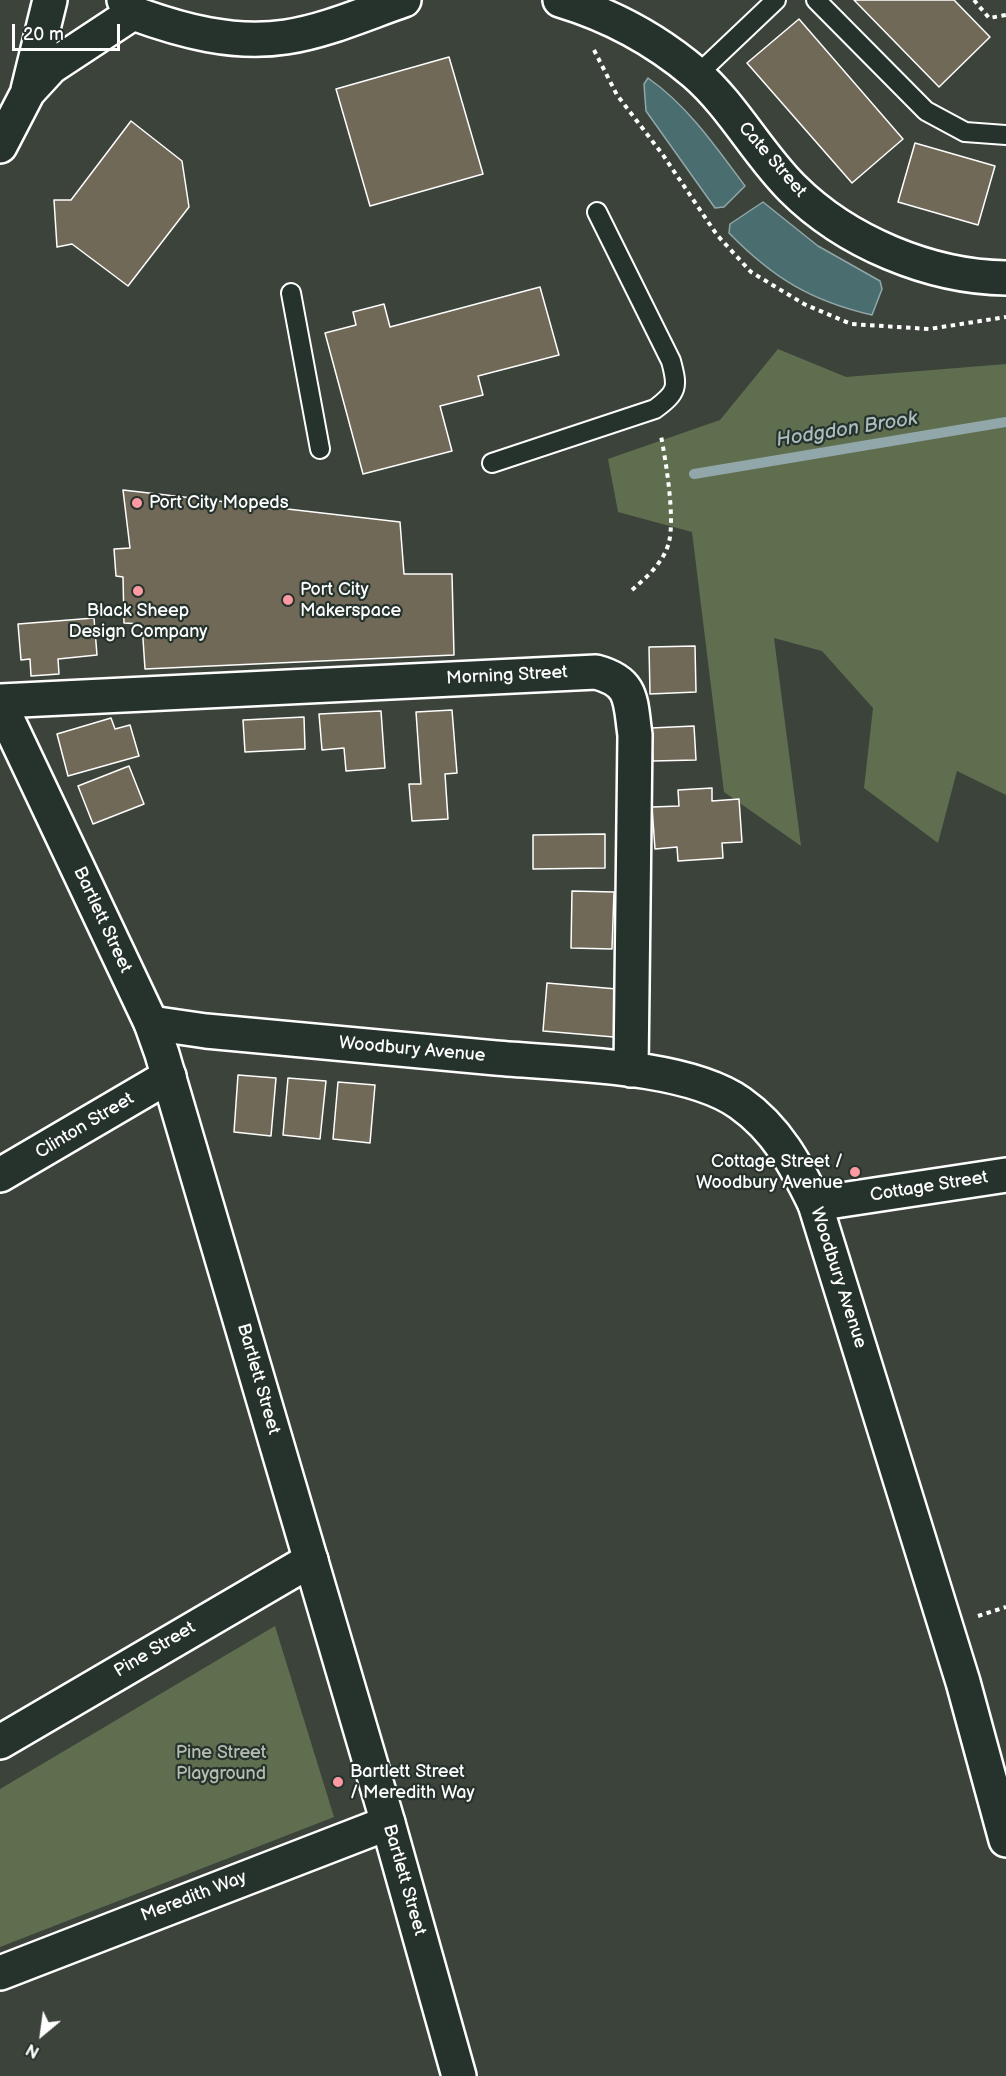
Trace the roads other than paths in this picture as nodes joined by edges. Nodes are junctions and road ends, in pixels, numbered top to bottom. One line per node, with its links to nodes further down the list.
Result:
1 (50, 0): 8 (street)
2 (404, 0): 6 (street)
3 (560, 0): 7 (street, Cate Street)
4 (776, 0): 7 (lane)
5 (816, 0): 9 (lane)
6 (129, 7): 8 (street)
7 (697, 75): 12 (street, Cate Street)
8 (28, 92): 10 (street)
9 (1006, 135)
10 (0, 146)
11 (597, 212): 15 (lane)
12 (1006, 278)
13 (291, 293): 14 (lane)
14 (320, 449)
15 (492, 463)
16 (0, 703): 17 (street, Bartlett Street); 18 (street, Morning Street)
17 (150, 1023): 18 (street, Woodbury Avenue); 19 (street, Bartlett Street)
18 (631, 1070): 22 (street, Woodbury Avenue)
19 (169, 1076): 20 (street, Clinton Street); 23 (street, Bartlett Street)
20 (0, 1175)
21 (1006, 1175): 22 (street, Cottage Street)
22 (815, 1204): 26 (street, Woodbury Avenue)
23 (311, 1560): 24 (street, Pine Street); 25 (street, Bartlett Street)
24 (0, 1742)
25 (388, 1823): 27 (street, Meredith Way); 28 (street, Bartlett Street)
26 (1006, 1840)
27 (0, 1973)
28 (459, 2076)

